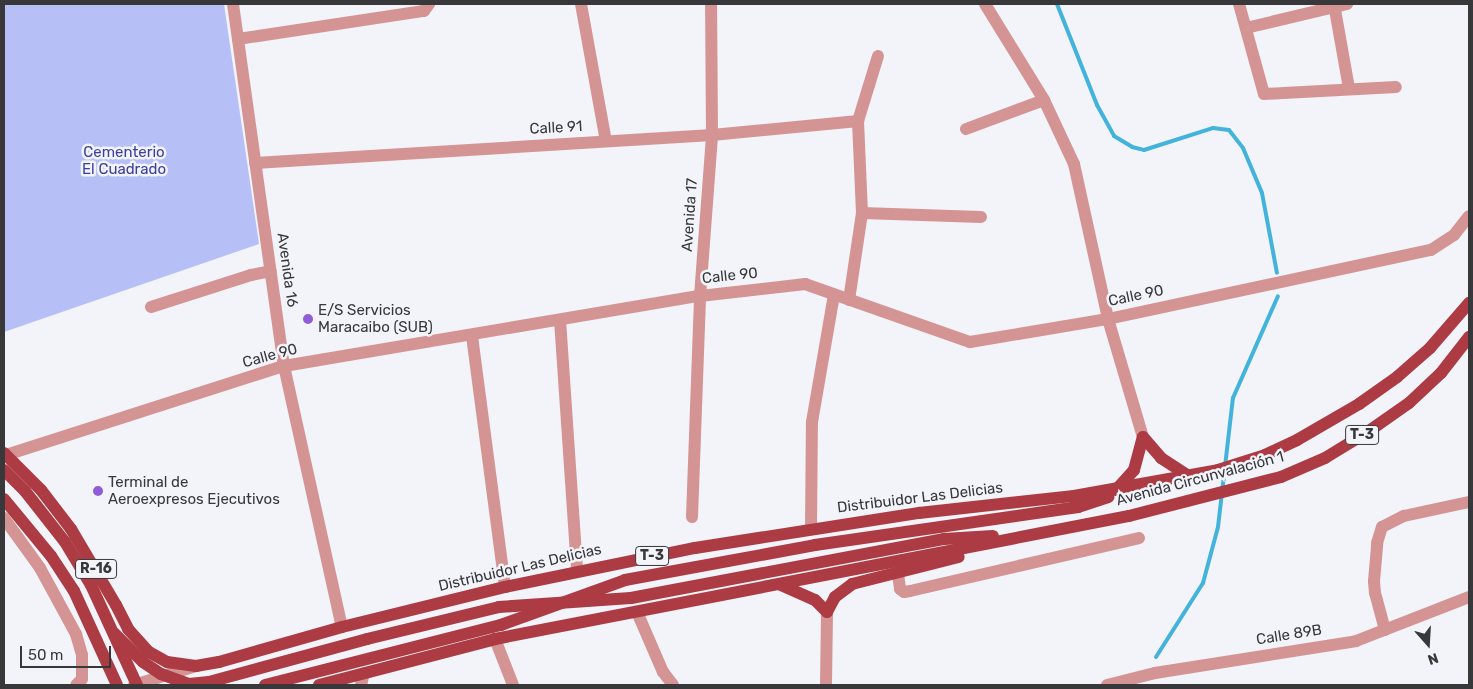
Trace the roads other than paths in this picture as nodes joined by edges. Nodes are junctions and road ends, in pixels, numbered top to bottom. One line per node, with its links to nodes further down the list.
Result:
1 (233, 4): 9 (street, Avenida 16)
2 (429, 4): 9 (street)
3 (581, 4): 17 (street)
4 (711, 4): 16 (street, Avenida 17)
5 (985, 4): 13 (street)
6 (1239, 4): 8 (street)
7 (1339, 4): 8 (street); 12 (street)
8 (1246, 28): 12 (street)
9 (238, 40): 18 (street, Avenida 16)
10 (878, 56): 14 (street)
11 (1396, 87): 12 (street)
12 (1349, 88)
13 (1044, 100): 15 (street); 28 (street)
14 (858, 121): 16 (street, Calle 91); 19 (street)
15 (966, 129)
16 (712, 135): 17 (street, Calle 91); 24 (street, Avenida 17)
17 (606, 141): 18 (street, Calle 91)
18 (255, 163): 22 (street, Avenida 16)
19 (862, 213): 21 (street); 25 (street)
20 (1469, 216): 28 (street, Calle 90)
21 (981, 217)
22 (271, 272): 27 (street); 32 (street, Avenida 16)
23 (834, 295): 24 (street, Calle 90); 25 (street, Calle 90); 43 (street)
24 (700, 296): 29 (street, Calle 90); 42 (street, Avenida 17)
25 (849, 300): 28 (street, Calle 90)
26 (1469, 303): 36 (main road, Avenida Circunvalación 1 / T-3)
27 (151, 307)
28 (1108, 319): 33 (street)
29 (560, 320): 30 (street, Calle 90); 46 (street)
30 (472, 336): 32 (street, Calle 90); 49 (street)
31 (1469, 337): 44 (main road, Avenida Circunvalación 1 / T-3)
32 (284, 366): 34 (street, Calle 90); 53 (street, Avenida 16)
33 (1143, 437): 36 (main road); 38 (main road)
34 (5, 454): 57 (main road, Distribuidor Las Delicias / R-16)
35 (4, 470): 55 (main road, R-16, bridge)
36 (1189, 476): 37 (main road, Avenida Circunvalación 1 / T-3)
37 (1151, 483): 38 (main road, Distribuidor Las Delicias / T-3); 63 (main road, bridge)
38 (1116, 490): 43 (main road, Distribuidor Las Delicias / T-3)
39 (4, 499): 60 (main road, R-16)
40 (1469, 502): 54 (street)
41 (4, 518): 59 (street)
42 (692, 518)
43 (811, 528): 46 (main road, Distribuidor Las Delicias / T-3)
44 (1043, 533): 47 (main road); 48 (main road, T-3); 55 (main road, bridge)
45 (1138, 538): 47 (street)
46 (577, 572): 49 (main road, Distribuidor Las Delicias / T-3)
47 (898, 574): 52 (main road)
48 (781, 584): 51 (main road, T-3); 52 (main road)
49 (505, 587): 53 (main road, Distribuidor Las Delicias / T-3)
50 (1469, 597): 54 (street, Calle 89B)
51 (638, 612): 56 (main road, T-3); 66 (street)
52 (827, 612): 67 (street)
53 (342, 627): 57 (main road, Distribuidor Las Delicias / T-3)
54 (1385, 630): 68 (street, Calle 89B)
55 (114, 633): 61 (main road, R-16, bridge)
56 (495, 639): 58 (main road, T-3); 65 (street)
57 (196, 666): 61 (street); 62 (main road)
58 (362, 679): 64 (main road, T-3)
59 (76, 685)
60 (117, 685)
61 (135, 685)
62 (168, 685)
63 (264, 685)
64 (318, 685)
65 (513, 685)
66 (674, 685)
67 (826, 685)
68 (1107, 685)

